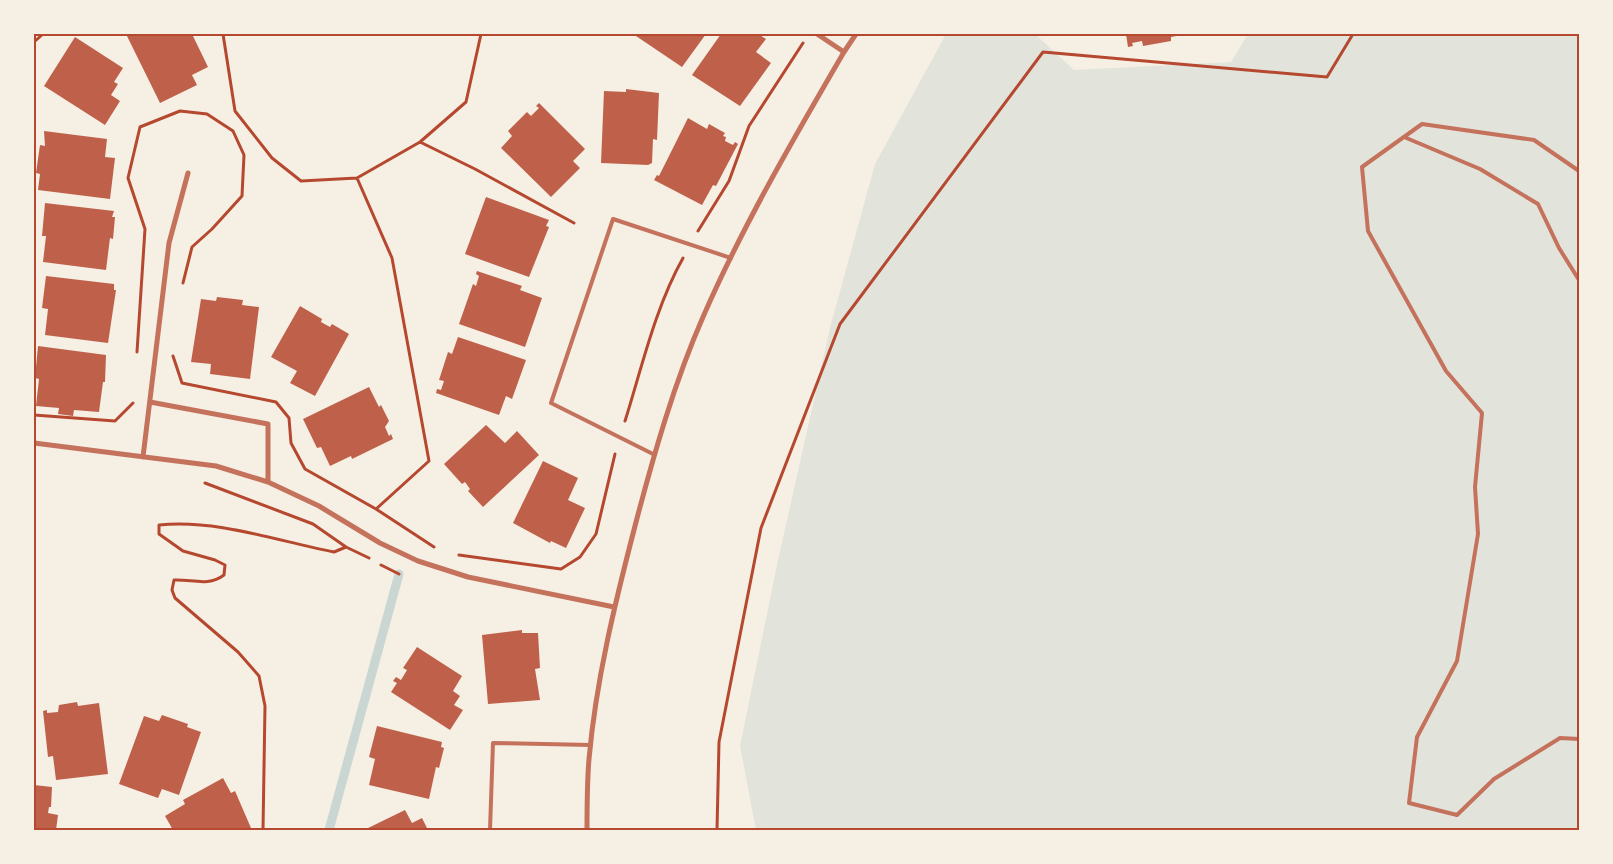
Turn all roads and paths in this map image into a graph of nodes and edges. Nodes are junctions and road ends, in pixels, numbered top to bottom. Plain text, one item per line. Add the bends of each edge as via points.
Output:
1 (43, 34) edge
2 (223, 34) edge
3 (481, 34) edge
4 (817, 34) edge
5 (856, 34) edge
6 (1353, 34) edge
7 (34, 42) edge
8 (803, 42) dead end
9 (844, 52) junction
10 (1404, 137) junction
11 (420, 142) junction
12 (1579, 171) edge
13 (188, 173) dead end
14 (357, 178) junction
15 (574, 223) dead end
16 (690, 244) junction
17 (731, 258) junction
18 (1579, 280) edge
19 (181, 292) dead end
20 (172, 353) dead end
21 (137, 354) dead end
22 (134, 402) dead end
23 (150, 402) junction
24 (34, 415) edge
25 (620, 437) junction
26 (34, 443) edge
27 (653, 454) junction
28 (143, 457) junction
29 (203, 482) dead end
30 (268, 482) junction
31 (376, 509) junction
32 (346, 547) junction
33 (442, 552) dead end
34 (452, 554) dead end
35 (399, 574) dead end
36 (614, 607) junction
37 (1579, 740) edge
38 (591, 745) junction
39 (263, 830) edge
40 (490, 830) edge
41 (587, 830) edge
42 (717, 830) edge

1 - 7 path
2 - 14 path via 235,111 272,158 301,181
3 - 11 path via 466,102
4 - 9 street
5 - 9 street
6 - 42 path via 1327,77 1043,52 840,324 761,528 719,742
8 - 16 path via 749,126 729,181
9 - 17 street via 768,182
10 - 12 lane via 1422,124 1534,140
10 - 18 lane via 1480,169 1538,204
10 - 37 lane via 1362,167 1368,231 1446,371 1482,413 1475,487 1478,534 1457,661 1417,738 1409,803 1457,815 1494,779 1560,738
11 - 14 path
11 - 15 path
13 - 23 street via 169,243
14 - 31 path via 392,258 428,462
16 - 17 lane
16 - 25 path via 675,271 656,323
16 - 25 lane via 613,219 551,403
17 - 27 street via 703,318
19 - 21 path via 192,247 242,196 244,155 233,130 207,114 180,111 140,127 128,178 145,229
20 - 31 path via 182,383 276,402 289,418 290,443 305,469
22 - 24 path via 114,421
23 - 28 street
23 - 30 street via 268,424
25 - 27 lane
25 - 34 path via 596,534 580,557 561,569
26 - 28 street
27 - 36 street
28 - 30 street via 216,466
29 - 32 path via 313,524
30 - 36 street via 319,506 380,543 418,561 468,577
31 - 33 path
32 - 35 path
32 - 39 path via 334,552 246,532 204,526 159,525 159,534 184,551 225,565 224,575 218,580 200,583 174,580 172,590 175,598 238,652 259,676 265,706
36 - 38 street
38 - 40 lane via 493,743
38 - 41 street

